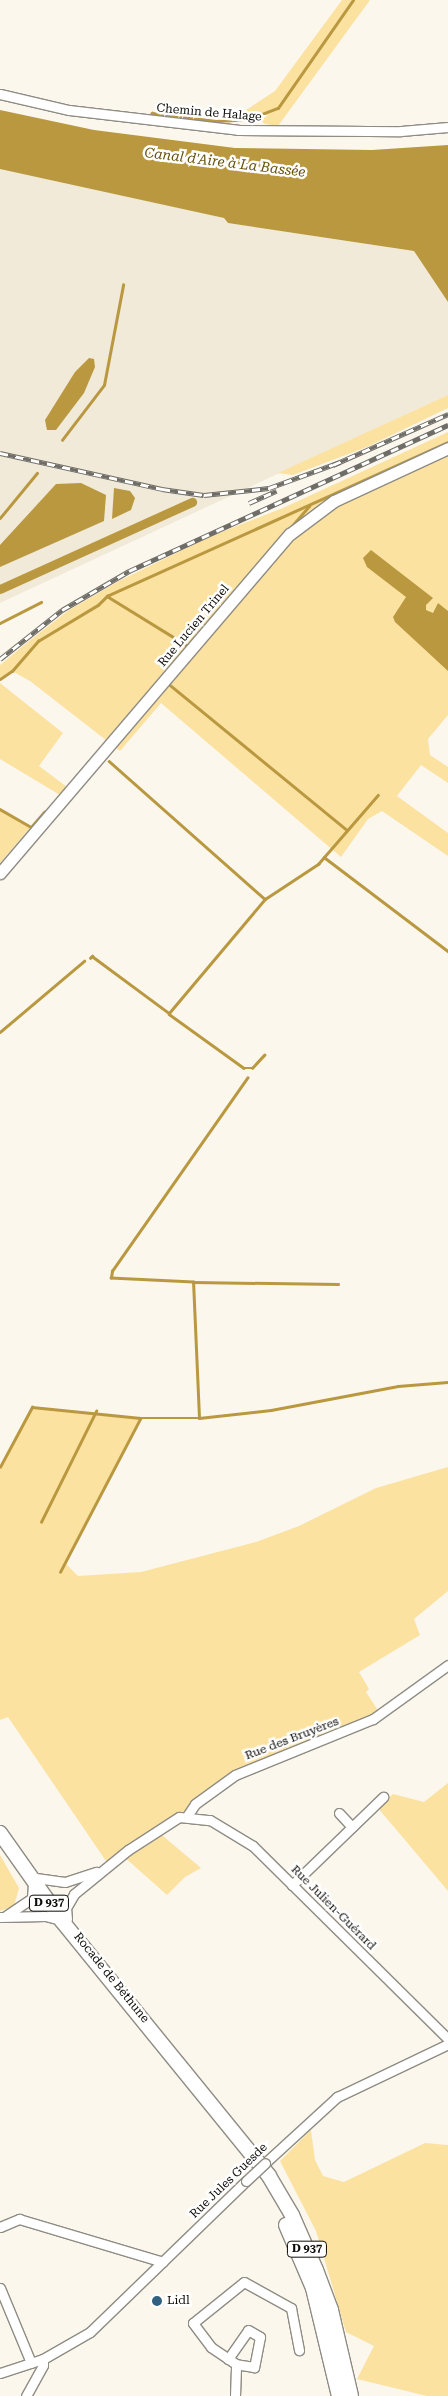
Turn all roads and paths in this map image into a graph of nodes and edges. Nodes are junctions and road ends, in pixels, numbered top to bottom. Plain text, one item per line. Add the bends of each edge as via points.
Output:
1 (0, 94) edge
2 (448, 127) edge
3 (448, 448) edge
4 (0, 873) edge
5 (448, 1666) edge
6 (383, 1797) dead end
7 (339, 1813) dead end
8 (187, 1816) junction
9 (352, 1826) junction
10 (0, 1833) edge
11 (98, 1872) junction
12 (32, 1876) junction
13 (292, 1885) junction
14 (2, 1917) edge
15 (64, 1920) junction
16 (448, 2039) edge
17 (448, 2044) edge
18 (226, 2120) junction
19 (0, 2227) edge
20 (163, 2262) junction
21 (0, 2288) edge
22 (299, 2350) dead end
23 (43, 2359) junction
24 (31, 2363) junction
25 (0, 2373) edge
26 (26, 2396) edge
27 (235, 2396) edge
28 (339, 2396) edge
29 (351, 2396) edge

1 - 2 street, Chemin de Halage via 69,110 238,130 401,131
3 - 4 street, Rue Lucien Trinel via 334,501 290,534
5 - 8 street, Rue des Bruyères via 374,1719 236,1775 195,1804
6 - 9 street
7 - 9 street
8 - 11 street, Rue des Bruyères via 171,1822
8 - 13 street, Rue Julien-Guérard via 210,1820 230,1830 253,1846
9 - 13 street
10 - 12 main road, Rocade de Béthune / D 937
11 - 12 street, Rue des Bruyères via 65,1882
11 - 15 street, Rue des Bruyères via 74,1894
12 - 14 street via 32,1898
12 - 15 main road, Rocade de Béthune / D 937
13 - 16 street, Rue Julien-Guérard
14 - 15 street via 45,1916
15 - 18 main road, Rocade de Béthune / D 937
17 - 20 street, Rue Jules Guesde, bridge via 337,2097
18 - 28 main road, Rocade de Béthune / D 937 via 282,2216 313,2288
18 - 29 main road, Rocade de Béthune / D 937 via 269,2176 292,2215 331,2310
19 - 20 street via 19,2219
20 - 23 street, Rue Jules Guesde via 90,2332
21 - 24 street
22 - 27 street via 291,2308 244,2282 193,2323 211,2347 232,2361
23 - 24 street, Rue Jules Guesde
23 - 26 street via 44,2365
24 - 25 street, Rue Jules Guesde

